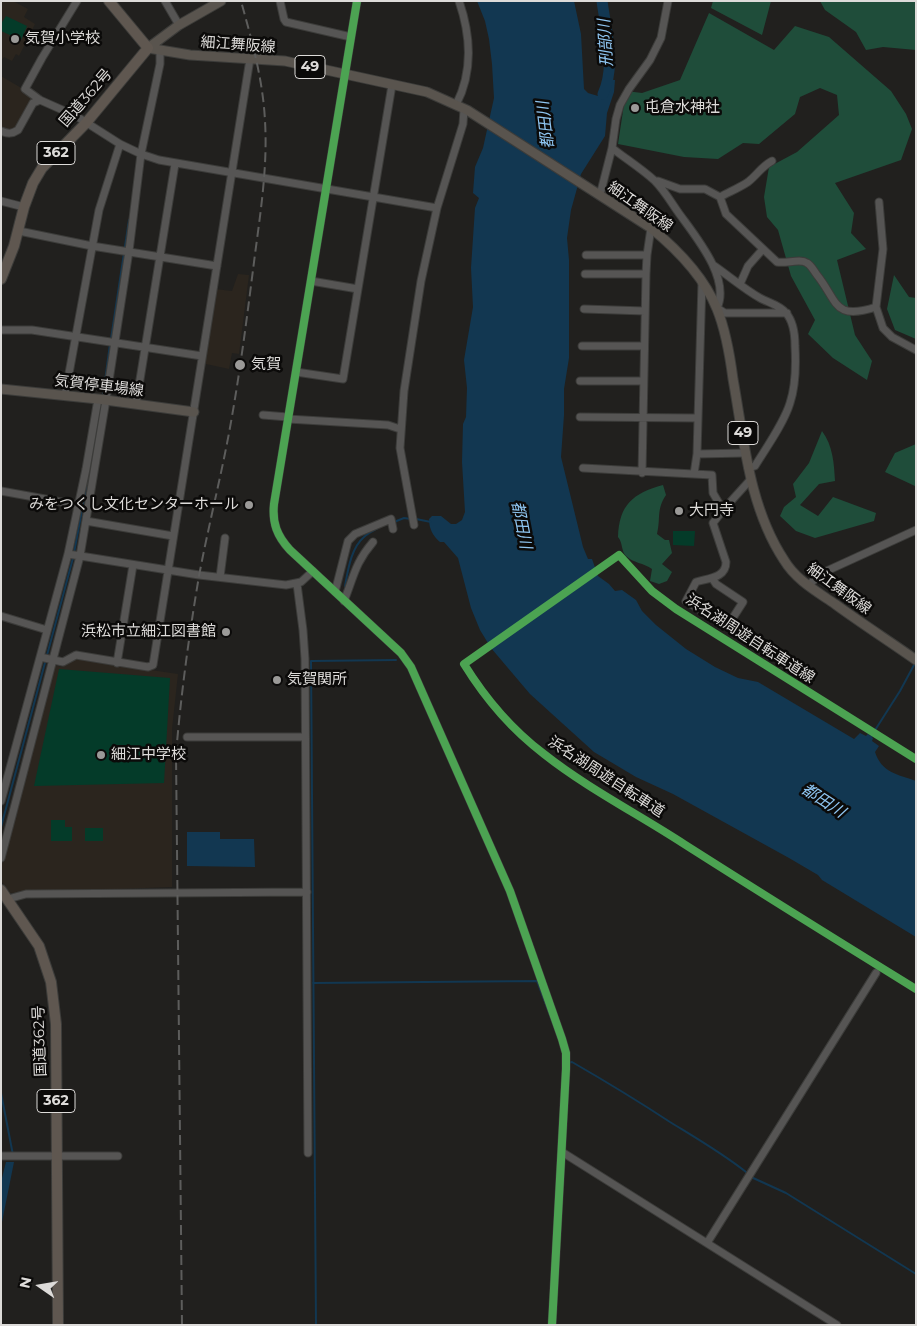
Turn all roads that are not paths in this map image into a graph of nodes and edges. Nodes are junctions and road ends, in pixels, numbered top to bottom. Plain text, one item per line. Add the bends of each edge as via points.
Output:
1 (77, 1) edge
2 (109, 1) edge
3 (165, 1) edge
4 (221, 1) edge
5 (280, 1) edge
6 (357, 1) edge
7 (459, 1) edge
8 (668, 1) edge
9 (179, 25) junction
10 (351, 37) junction
11 (148, 48) junction
12 (160, 51) junction
13 (250, 59) junction
14 (345, 75) junction
15 (392, 85) junction
16 (40, 100) junction
17 (462, 108) junction
18 (86, 123) junction
19 (1, 131) edge
20 (120, 144) junction
21 (612, 148) junction
22 (139, 153) junction
23 (772, 161) dead end
24 (175, 164) junction
25 (232, 172) junction
26 (657, 182) junction
27 (326, 188) junction
28 (597, 193) junction
29 (372, 196) junction
30 (720, 197) junction
31 (1, 201) edge
32 (879, 202) dead end
33 (24, 207) junction
34 (437, 208) junction
35 (651, 228) junction
36 (19, 231) junction
37 (92, 246) junction
38 (763, 249) junction
39 (126, 251) junction
40 (586, 255) dead end
41 (647, 255) junction
42 (160, 256) junction
43 (713, 265) junction
44 (217, 266) junction
45 (3, 268) edge
46 (585, 274) dead end
47 (646, 274) junction
48 (1, 279) edge
49 (311, 281) junction
50 (702, 282) junction
51 (740, 284) junction
52 (358, 289) junction
53 (876, 307) junction
54 (717, 308) junction
55 (584, 309) dead end
56 (646, 310) junction
57 (786, 313) junction
58 (1, 330) edge
59 (76, 336) junction
60 (111, 341) junction
61 (582, 346) dead end
62 (644, 346) junction
63 (145, 347) junction
64 (916, 350) edge
65 (202, 356) junction
66 (296, 372) junction
67 (580, 381) dead end
68 (643, 381) junction
69 (1, 389) edge
70 (65, 395) junction
71 (102, 399) junction
72 (136, 404) junction
73 (194, 412) junction
74 (263, 414) dead end
75 (580, 417) dead end
76 (642, 417) junction
77 (288, 418) junction
78 (697, 418) junction
79 (400, 429) junction
80 (746, 453) junction
81 (697, 454) junction
82 (583, 468) dead end
83 (748, 468) junction
84 (642, 473) junction
85 (694, 474) junction
86 (751, 479) junction
87 (1, 492) edge
88 (78, 505) junction
89 (722, 510) junction
90 (86, 521) junction
91 (414, 525) dead end
92 (393, 529) dead end
93 (916, 530) edge
94 (174, 536) junction
95 (225, 538) dead end
96 (373, 542) dead end
97 (68, 554) junction
98 (80, 556) junction
99 (133, 565) junction
100 (168, 570) junction
101 (313, 572) junction
102 (220, 577) junction
103 (712, 578) junction
104 (297, 584) junction
105 (808, 586) junction
106 (335, 592) junction
107 (344, 600) junction
108 (1, 616) edge
109 (47, 630) junction
110 (40, 657) junction
111 (53, 659) junction
112 (916, 660) edge
113 (117, 662) junction
114 (188, 737) dead end
115 (305, 737) junction
116 (1, 801) edge
117 (1, 858) edge
118 (1, 890) edge
119 (307, 892) junction
120 (8, 899) junction
121 (876, 974) dead end
122 (562, 1152) junction
123 (308, 1153) dead end
124 (2, 1156) edge
125 (57, 1156) junction
126 (118, 1156) dead end
127 (707, 1244) junction
128 (58, 1325) edge
129 (552, 1325) edge
130 (836, 1325) edge

1 - 16 street via 25,89
2 - 11 highway
3 - 9 street
4 - 9 main road
5 - 10 street via 286,22
6 - 10 street
7 - 17 street via 469,47
8 - 21 street via 661,38 620,106
9 - 11 main road
10 - 14 street
11 - 12 main road, 細江舞阪線 / 49
11 - 18 highway, 国道362号 / 362
12 - 13 main road, 細江舞阪線 / 49
12 - 22 street via 160,64
13 - 14 main road, 細江舞阪線 / 49 via 285,61
13 - 25 street
14 - 15 main road, 細江舞阪線 / 49
14 - 27 street
15 - 17 main road, 細江舞阪線 / 49 via 427,92
15 - 29 street
16 - 18 street
16 - 19 street via 33,103 18,130 7,134
17 - 28 main road, 細江舞阪線 / 49
17 - 34 street via 463,124
18 - 20 street
18 - 33 highway, 国道362号 / 362 via 42,168
20 - 22 street
20 - 37 street via 99,210
21 - 26 street
21 - 28 street
22 - 24 street
22 - 39 street
23 - 30 street via 749,181
24 - 25 street
24 - 42 street
25 - 27 street
25 - 44 street
26 - 30 street via 680,189 705,189
26 - 43 street
27 - 29 street
27 - 49 street
28 - 35 main road, 細江舞阪線 / 49
29 - 34 street
29 - 52 street
30 - 38 street via 726,214
31 - 33 street
32 - 53 street via 883,249
33 - 36 highway, 国道362号 / 362
34 - 79 street via 421,281
35 - 41 street
35 - 50 main road, 細江舞阪線 / 49 via 684,258
36 - 37 street
36 - 45 highway, 国道362号 / 362
37 - 39 street
37 - 59 street
38 - 51 street via 748,266
38 - 53 street via 777,262 808,263 836,307 854,311
39 - 42 street
39 - 60 street
40 - 41 street
41 - 47 street
42 - 44 street
42 - 63 street
43 - 51 street
43 - 54 street via 721,299
44 - 65 street
45 - 48 highway, 国道362号 / 362
46 - 47 street
47 - 56 street
49 - 52 street
49 - 66 street
50 - 54 main road, 細江舞阪線 / 49
50 - 78 street
51 - 57 street
52 - 66 street via 343,379
53 - 64 street via 883,328
54 - 57 street via 724,313
54 - 80 main road, 細江舞阪線 / 49 via 723,325
55 - 56 street
56 - 62 street
57 - 83 street via 795,337 790,404 755,466
58 - 59 street
59 - 60 street
59 - 70 street
60 - 63 street
60 - 71 street
61 - 62 street
62 - 68 street
63 - 65 street
63 - 72 street
65 - 73 street
66 - 77 street
67 - 68 street
68 - 76 street
69 - 70 main road, 気賀停車場線
70 - 71 main road, 気賀停車場線
71 - 72 main road, 気賀停車場線
71 - 88 street
71 - 90 street
72 - 73 main road, 気賀停車場線
73 - 94 street
74 - 77 street
75 - 76 street
76 - 78 street
76 - 84 street
77 - 79 street via 388,425
77 - 101 street via 274,504 274,525 286,546
78 - 81 street
79 - 91 street via 401,460
80 - 81 street
80 - 83 main road, 細江舞阪線 / 49
81 - 85 street
82 - 84 street
83 - 86 main road, 細江舞阪線 / 49
84 - 85 street
85 - 89 street via 712,475 713,493
86 - 89 street
86 - 105 main road, 細江舞阪線 / 49 via 760,510 783,560
87 - 88 street
88 - 97 street
89 - 103 street via 713,523 726,568
90 - 94 street
90 - 98 street
92 - 106 street via 391,519 348,540
93 - 105 street via 820,574
94 - 100 street
95 - 102 street
96 - 107 street via 355,567
97 - 98 street
97 - 109 street
98 - 99 street
98 - 111 street
99 - 100 street
99 - 113 street
100 - 102 street
100 - 113 street via 153,665
101 - 104 street
101 - 106 street
102 - 104 street
103 - 103 street via 696,582 686,601 727,627 743,602
104 - 115 street via 304,644
105 - 112 main road, 細江舞阪線 / 49
106 - 107 street
107 - 122 street via 401,653 411,667 510,891 566,1053
108 - 109 street
109 - 110 street
110 - 111 street
110 - 116 street
111 - 113 street via 63,662 76,654
111 - 117 street
114 - 115 street
115 - 119 street
118 - 120 highway, 国道362号 / 362
119 - 120 street via 26,894
119 - 123 street
120 - 125 highway, 国道362号 / 362 via 39,946 51,982 56,1024
121 - 127 street
122 - 127 street
122 - 129 street
124 - 125 street
125 - 126 street
125 - 128 highway, 国道362号 / 362
127 - 130 street

